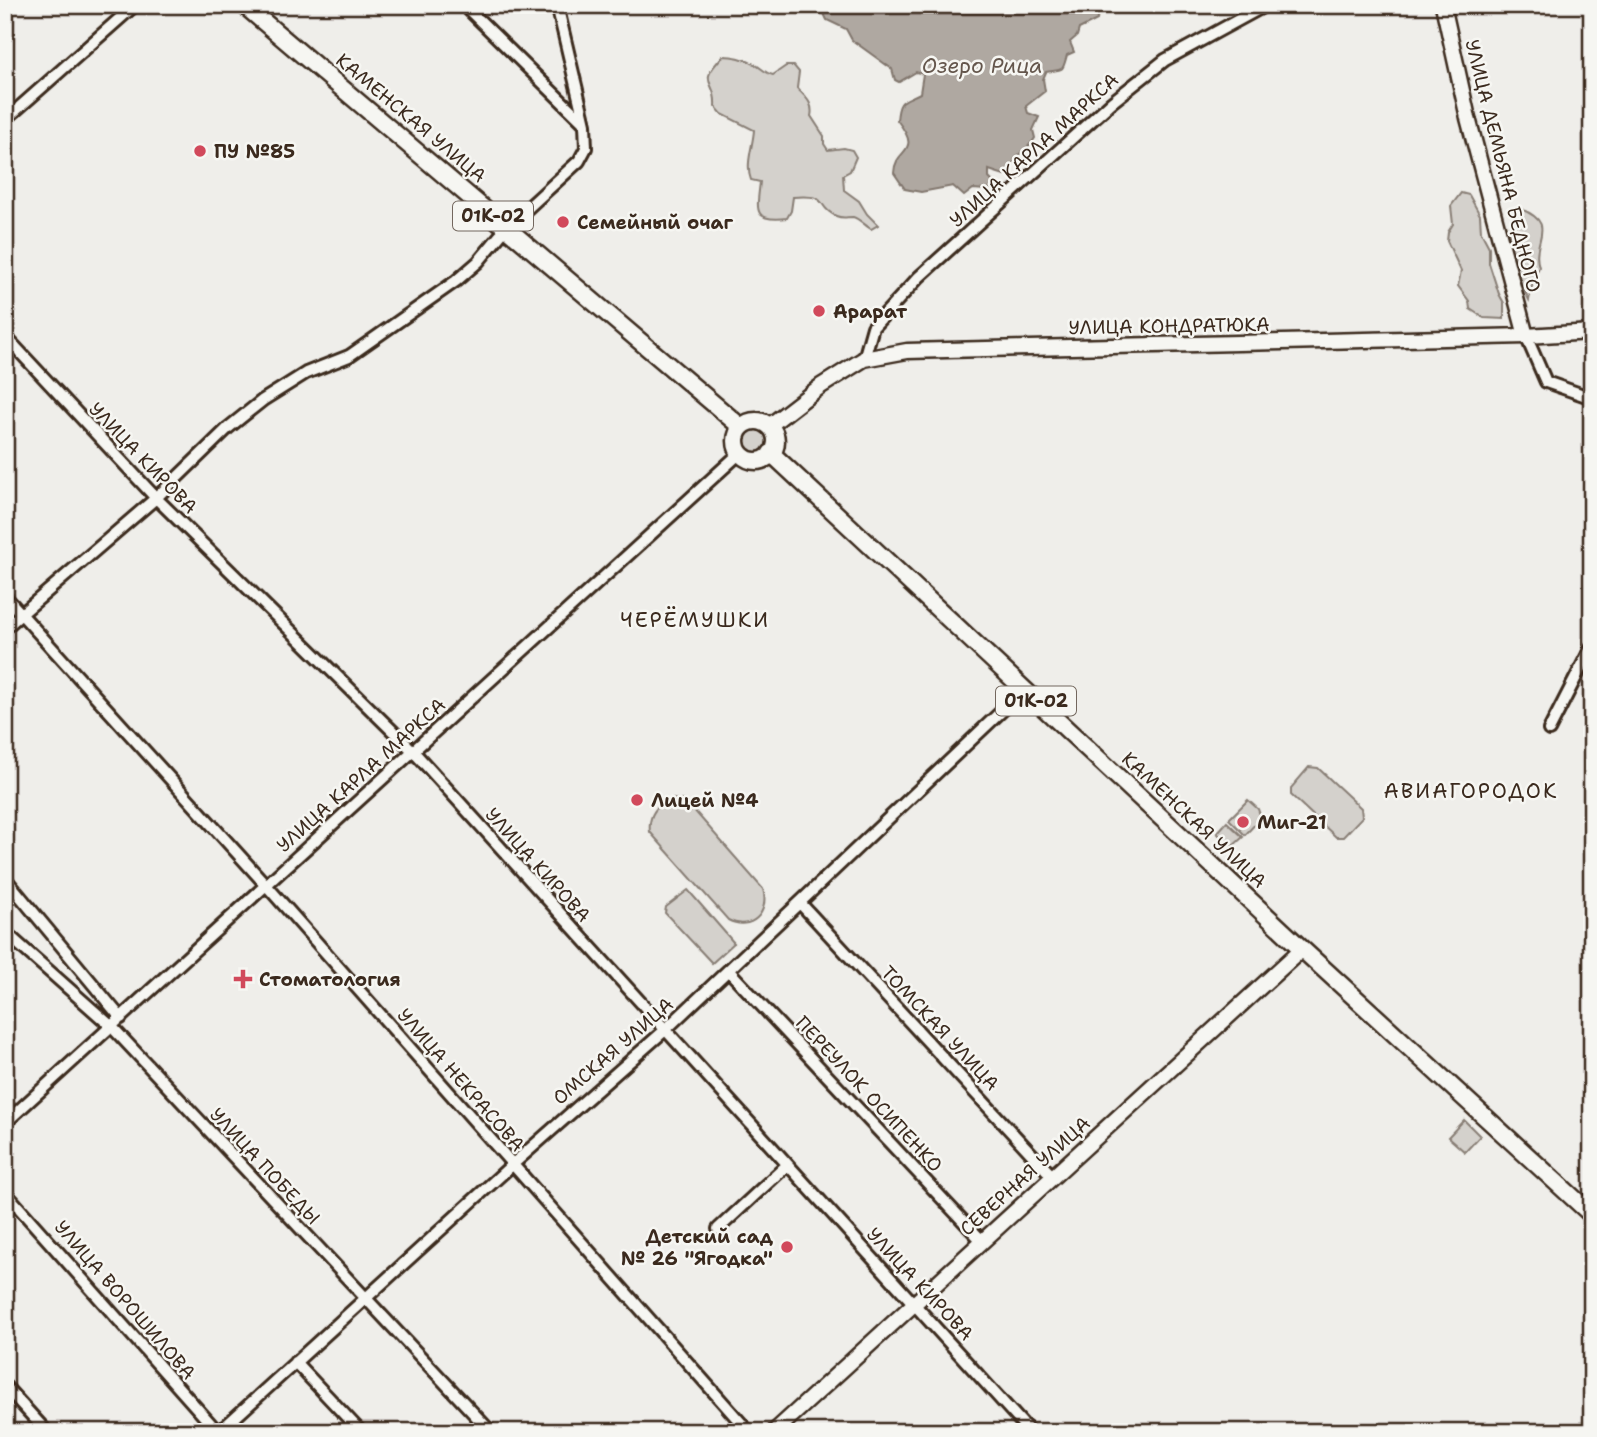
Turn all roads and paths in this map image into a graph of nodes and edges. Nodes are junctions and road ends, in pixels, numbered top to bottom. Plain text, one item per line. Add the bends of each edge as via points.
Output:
1 (135, 5) edge
2 (244, 5) edge
3 (464, 5) edge
4 (557, 5) edge
5 (1266, 5) edge
6 (1443, 5) edge
7 (5, 102) edge
8 (9, 116) edge
9 (584, 124) junction
10 (507, 227) junction
11 (1592, 332) edge
12 (5, 336) edge
13 (1526, 336) junction
14 (864, 359) junction
15 (1592, 398) edge
16 (769, 426) junction
17 (741, 427) junction
18 (740, 453) junction
19 (771, 453) junction
20 (156, 498) junction
21 (5, 596) edge
22 (22, 614) junction
23 (5, 628) edge
24 (1592, 646) edge
25 (1024, 690) junction
26 (1549, 730) dead end
27 (412, 751) junction
28 (5, 878) edge
29 (266, 885) junction
30 (800, 903) junction
31 (5, 932) edge
32 (1302, 949) junction
33 (729, 971) junction
34 (121, 1018) junction
35 (112, 1027) junction
36 (664, 1031) junction
37 (5, 1123) edge
38 (513, 1164) junction
39 (786, 1166) junction
40 (1053, 1177) junction
41 (5, 1192) edge
42 (1592, 1215) edge
43 (718, 1229) dead end
44 (982, 1241) junction
45 (365, 1299) junction
46 (915, 1303) junction
47 (295, 1362) junction
48 (5, 1386) edge
49 (47, 1432) edge
50 (218, 1432) edge
51 (361, 1432) edge
52 (491, 1432) edge
53 (749, 1432) edge
54 (774, 1432) edge
55 (1030, 1432) edge

1 - 8 street
2 - 10 main road, КАМЕНСКАЯ УЛИЦА / 01К-02
3 - 9 street
4 - 9 street
5 - 14 street, УЛИЦА КАРЛА МАРКСА via 1165,60 1112,102 919,277 873,327
6 - 13 street, УЛИЦА ДЕМЬЯНА БЕДНОГО
7 - 8 street
9 - 10 street via 586,148 579,161
10 - 17 main road, КАМЕНСКАЯ УЛИЦА / 01К-02
10 - 20 street via 457,281 349,356 306,373 263,400
11 - 13 street, УЛИЦА КОНДРАТЮКА
12 - 20 street, УЛИЦА КИРОВА
13 - 14 street, УЛИЦА КОНДРАТЮКА via 906,351
13 - 15 street via 1546,383
14 - 16 street, УЛИЦА КОНДРАТЮКА
16 - 17 main road via 758,421
16 - 19 main road via 775,436
17 - 18 main road via 736,443
18 - 19 main road via 755,461
18 - 27 street, УЛИЦА КАРЛА МАРКСА
19 - 25 main road, КАМЕНСКАЯ УЛИЦА / 01К-02
20 - 22 street
20 - 27 street, УЛИЦА КИРОВА
21 - 22 street, УЛИЦА НЕКРАСОВА
22 - 23 street
22 - 29 street, УЛИЦА НЕКРАСОВА
24 - 26 street
25 - 30 street, ОМСКАЯ УЛИЦА
25 - 32 main road, КАМЕНСКАЯ УЛИЦА / 01К-02
27 - 29 street, УЛИЦА КАРЛА МАРКСА
27 - 36 street, УЛИЦА КИРОВА
28 - 34 street
29 - 34 street, УЛИЦА КАРЛА МАРКСА
29 - 38 street, УЛИЦА НЕКРАСОВА
30 - 33 street, ОМСКАЯ УЛИЦА
30 - 40 street, ТОМСКАЯ УЛИЦА
31 - 35 street, УЛИЦА ПОБЕДЫ
32 - 40 street, СЕВЕРНАЯ УЛИЦА
32 - 42 main road, КАМЕНСКАЯ УЛИЦА / 01К-02
33 - 36 street, ОМСКАЯ УЛИЦА
33 - 44 street, ПЕРЕУЛОК ОСИПЕНКО
34 - 35 street, УЛИЦА КАРЛА МАРКСА
35 - 37 street, УЛИЦА КАРЛА МАРКСА
35 - 45 street, УЛИЦА ПОБЕДЫ
36 - 38 street, ОМСКАЯ УЛИЦА
36 - 39 street, УЛИЦА КИРОВА
38 - 45 street, ОМСКАЯ УЛИЦА
38 - 53 street, УЛИЦА НЕКРАСОВА
39 - 43 street
39 - 46 street, УЛИЦА КИРОВА
40 - 44 street, СЕВЕРНАЯ УЛИЦА
41 - 50 street, УЛИЦА ВОРОШИЛОВА
44 - 46 street, СЕВЕРНАЯ УЛИЦА
45 - 47 street, ОМСКАЯ УЛИЦА
45 - 52 street, УЛИЦА ПОБЕДЫ
46 - 54 street, СЕВЕРНАЯ УЛИЦА
46 - 55 street, УЛИЦА КИРОВА
47 - 50 street, ОМСКАЯ УЛИЦА
47 - 51 street
48 - 49 street

